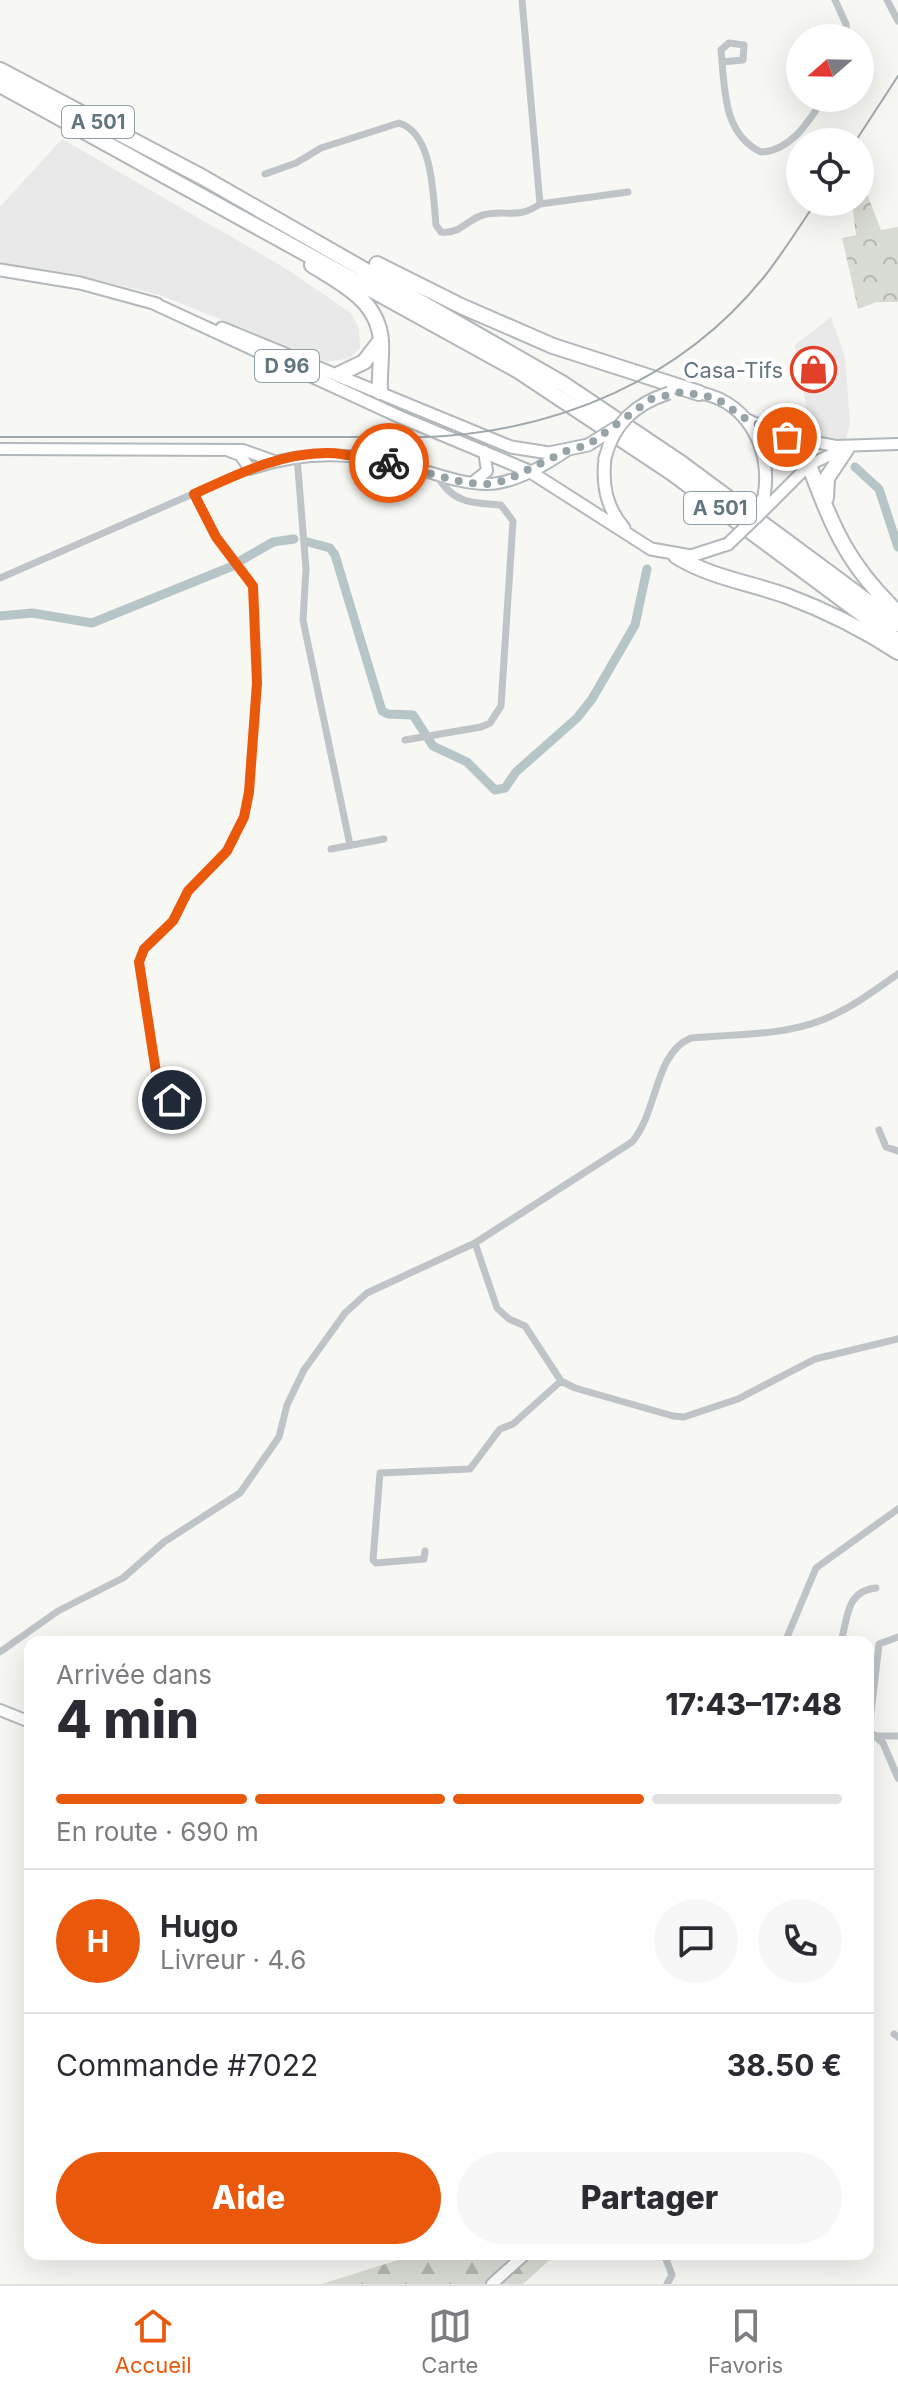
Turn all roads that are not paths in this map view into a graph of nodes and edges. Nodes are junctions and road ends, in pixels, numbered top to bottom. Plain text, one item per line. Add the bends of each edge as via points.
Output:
1 (522, 0) edge
2 (835, 0) edge
3 (887, 0) edge
4 (898, 21) edge
5 (846, 24) edge
6 (722, 62) dead end
7 (0, 70) edge
8 (0, 85) edge
9 (814, 112) edge
10 (147, 165) junction
11 (197, 174) junction
12 (265, 174) dead end
13 (628, 192) dead end
14 (540, 204) junction
15 (0, 270) edge
16 (153, 303) junction
17 (381, 340) junction
18 (339, 374) junction
19 (667, 387) junction
20 (380, 392) junction
21 (699, 393) joint
22 (746, 419) junction
23 (427, 426) junction
24 (617, 427) junction
25 (787, 437) junction
26 (898, 444) edge
27 (477, 448) junction
28 (847, 448) junction
29 (0, 449) edge
30 (229, 451) junction
31 (566, 451) junction
32 (312, 454) junction
33 (297, 456) junction
34 (274, 461) junction
35 (809, 465) junction
36 (250, 469) junction
37 (529, 471) junction
38 (299, 475) junction
39 (437, 475) junction
40 (472, 483) junction
41 (194, 494) junction
42 (768, 499) junction
43 (828, 514) junction
44 (629, 535) junction
45 (676, 556) junction
46 (0, 578) edge
47 (898, 613) edge
48 (898, 624) edge
49 (898, 641) edge
50 (898, 652) edge
51 (405, 740) dead end
52 (384, 839) dead end
53 (350, 845) junction
54 (331, 849) dead end
55 (898, 974) edge
56 (172, 1100) dead end
57 (879, 1130) dead end
58 (898, 1151) edge
59 (475, 1243) junction
60 (898, 1339) edge
61 (561, 1381) junction
62 (898, 1509) edge
63 (425, 1551) dead end
64 (876, 1588) dead end
65 (788, 1636) edge
66 (842, 1636) edge
67 (898, 1637) edge
68 (0, 1652) edge
69 (874, 1694) edge
70 (0, 1710) edge
71 (24, 1720) edge
72 (874, 1734) edge
73 (898, 1736) edge
74 (874, 1737) edge
75 (898, 1778) edge
76 (518, 2260) edge
77 (666, 2260) edge
78 (492, 2284) edge
79 (667, 2284) edge

1 - 14 street
2 - 5 street
3 - 4 street
6 - 9 street via 738,136 761,152 796,136
7 - 11 highway, A 501
8 - 10 highway, A 501
10 - 17 highway via 363,298 377,318
10 - 49 highway, A 501 via 434,322 585,413
11 - 19 highway via 461,306
11 - 48 highway, A 501 via 574,390
12 - 14 street via 321,148 399,123 412,129 424,152 441,232 451,233 483,215 516,216
13 - 14 street
15 - 16 main road, D 96 via 80,283
16 - 18 main road, D 96
16 - 23 main road, D 96
17 - 18 highway via 364,362
17 - 20 highway
18 - 20 main road, D 96
19 - 21 highway
19 - 24 main road, bridge
20 - 23 main road via 392,407
20 - 31 main road, D 96 via 533,452
21 - 22 main road
22 - 25 street
22 - 42 main road via 765,458
23 - 27 main road, D 96
24 - 31 main road, D 96, bridge
24 - 44 main road, bridge via 603,479 607,500
25 - 28 street
25 - 35 street
26 - 28 street
27 - 37 main road, D 96
27 - 40 street via 487,471
28 - 35 street
28 - 43 highway via 827,478
29 - 30 street
30 - 34 street
30 - 36 street via 240,455
31 - 37 street
32 - 33 street
32 - 38 street
32 - 39 street
33 - 34 street
33 - 38 street
34 - 36 street
35 - 42 street
35 - 43 highway
36 - 41 street
37 - 40 street via 489,484
37 - 44 main road, D 96
38 - 53 street via 306,569 303,620
39 - 40 street
39 - 51 street via 459,500 507,509 514,530 501,706 481,727
41 - 46 street
41 - 56 street via 216,537 253,586 257,683 244,817 219,862 188,891 173,921 144,949 139,962 156,1072
42 - 45 main road, bridge via 728,544 705,554
43 - 47 highway via 865,582
44 - 45 main road
45 - 50 highway via 847,620
52 - 53 street
53 - 54 street
55 - 59 street via 820,1021 679,1043 666,1058 655,1099 632,1142
57 - 58 street via 886,1147
59 - 61 street via 497,1308 525,1326
59 - 68 street via 400,1275 345,1313 304,1370 279,1437 240,1493 164,1542 123,1578 58,1611
60 - 61 street via 815,1359 770,1386 684,1417
61 - 63 street via 513,1424 500,1429 470,1469 380,1473 373,1560 416,1563
62 - 65 street via 816,1568
64 - 66 street via 861,1590 851,1599
67 - 69 street via 879,1644
70 - 71 street
72 - 73 street
74 - 75 street via 883,1743
76 - 78 street
77 - 79 street via 672,2275

